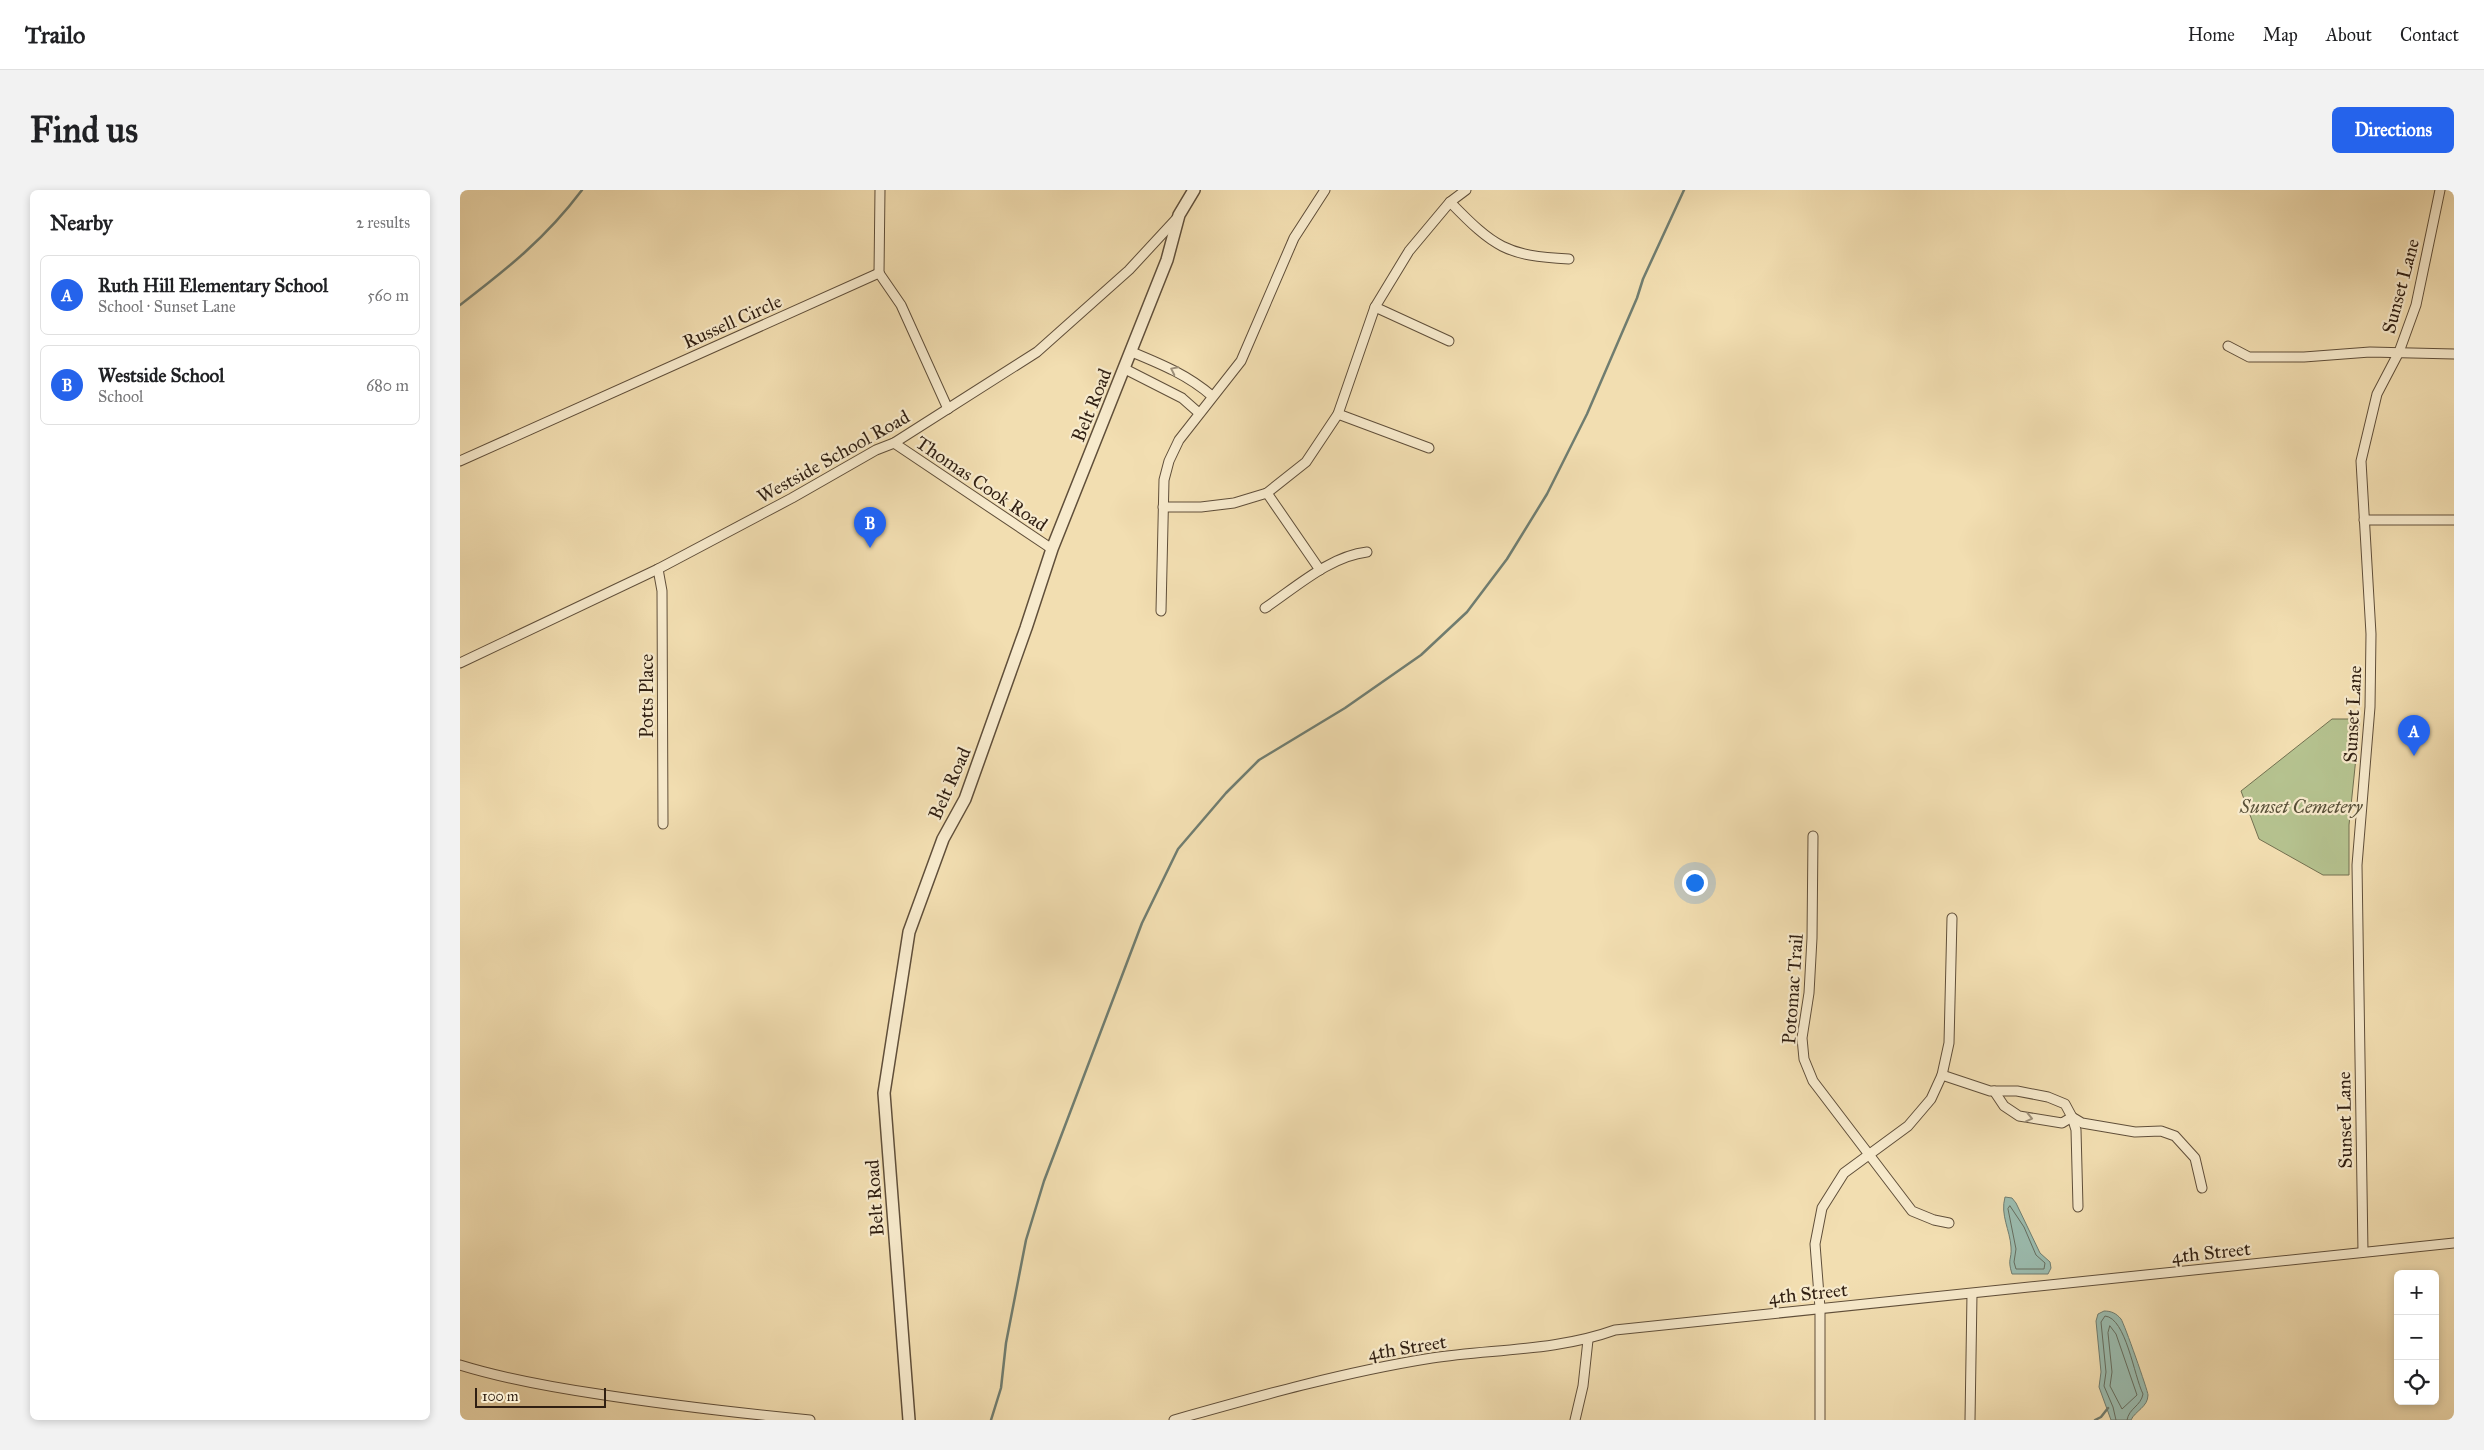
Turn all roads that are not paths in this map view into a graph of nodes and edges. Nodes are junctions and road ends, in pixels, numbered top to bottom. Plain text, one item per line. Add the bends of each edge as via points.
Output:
1 (880, 190) edge
2 (1194, 190) edge
3 (1324, 190) edge
4 (1466, 190) edge
5 (2440, 190) edge
6 (1450, 202) junction
7 (1179, 215) junction
8 (1569, 260) dead end
9 (879, 273) junction
10 (1375, 307) junction
11 (1449, 341) dead end
12 (2228, 346) dead end
13 (1132, 352) junction
14 (2399, 352) junction
15 (2454, 354) edge
16 (1125, 369) junction
17 (1212, 396) junction
18 (948, 409) junction
19 (1199, 413) junction
20 (1338, 414) junction
21 (894, 443) junction
22 (1429, 448) dead end
23 (460, 462) edge
24 (1267, 493) junction
25 (1163, 507) junction
26 (2364, 520) junction
27 (2454, 520) edge
28 (1052, 549) junction
29 (1367, 552) dead end
30 (658, 569) junction
31 (1320, 570) junction
32 (1265, 608) dead end
33 (1161, 611) dead end
34 (460, 663) edge
35 (663, 824) dead end
36 (1813, 836) dead end
37 (1952, 918) dead end
38 (1942, 1075) junction
39 (1994, 1091) junction
40 (2072, 1117) junction
41 (1869, 1153) junction
42 (2202, 1188) dead end
43 (2078, 1207) dead end
44 (1949, 1223) dead end
45 (2454, 1243) edge
46 (2363, 1252) junction
47 (1972, 1294) junction
48 (1820, 1308) junction
49 (1588, 1340) junction
50 (460, 1365) edge
51 (810, 1420) edge
52 (909, 1420) edge
53 (1174, 1420) edge
54 (1575, 1420) edge
55 (1820, 1420) edge
56 (1970, 1420) edge

1 - 9 street
2 - 7 street, Belt Road
3 - 17 street via 1294,238 1241,361
4 - 6 street
5 - 14 street, Sunset Lane via 2416,304
6 - 8 street via 1476,229 1504,249 1532,258
6 - 10 street via 1409,251
7 - 13 street, Belt Road via 1167,260
7 - 18 street, Westside School Road via 1129,270 1037,352
9 - 18 street via 901,304
9 - 23 street, Russell Circle
10 - 11 street
10 - 20 street
12 - 14 street via 2249,357
13 - 16 street, Belt Road
17 -> 13 street via 1181,373
14 - 15 street
14 - 26 street, Sunset Lane via 2377,394 2365,438 2361,461
16 - 19 street via 1182,398
16 - 28 street, Belt Road
17 - 19 street
18 - 21 street, Westside School Road
19 - 25 street via 1179,440 1169,461 1164,480
20 - 22 street
20 - 24 street via 1306,462
21 - 28 street, Thomas Cook Road
21 - 30 street, Westside School Road
24 - 25 street via 1234,504
24 - 31 street
25 - 33 street
26 - 27 street
26 - 46 street, Sunset Lane via 2371,634 2370,707 2357,865
28 - 52 street, Belt Road via 965,799 943,839 909,932 890,1045 884,1093
29 - 31 street via 1353,554
30 - 34 street, Westside School Road
30 - 35 street, Potts Place via 662,591
31 - 32 street
36 - 41 street, Potomac Trail via 1812,938 1802,1038 1804,1059 1813,1082
37 - 38 street via 1949,1043
38 - 39 street
38 - 41 street via 1931,1099 1908,1126
39 - 40 street via 2017,1091 2048,1097 2065,1104
39 -> 40 street via 2004,1106 2019,1116 2062,1123
40 - 42 street via 2082,1123 2135,1132 2161,1131 2175,1136 2195,1158
40 - 43 street via 2076,1130
41 - 44 street, Potomac Trail via 1912,1211
41 - 48 street via 1844,1173 1822,1208 1814,1244
45 - 46 street, 4th Street
46 - 47 street, 4th Street
47 - 48 street, 4th Street
47 - 56 street
48 - 49 street, 4th Street via 1615,1330
48 - 55 street
49 - 53 street, 4th Street via 1434,1358 1334,1376
49 - 54 street
50 - 51 street via 529,1383 614,1397

